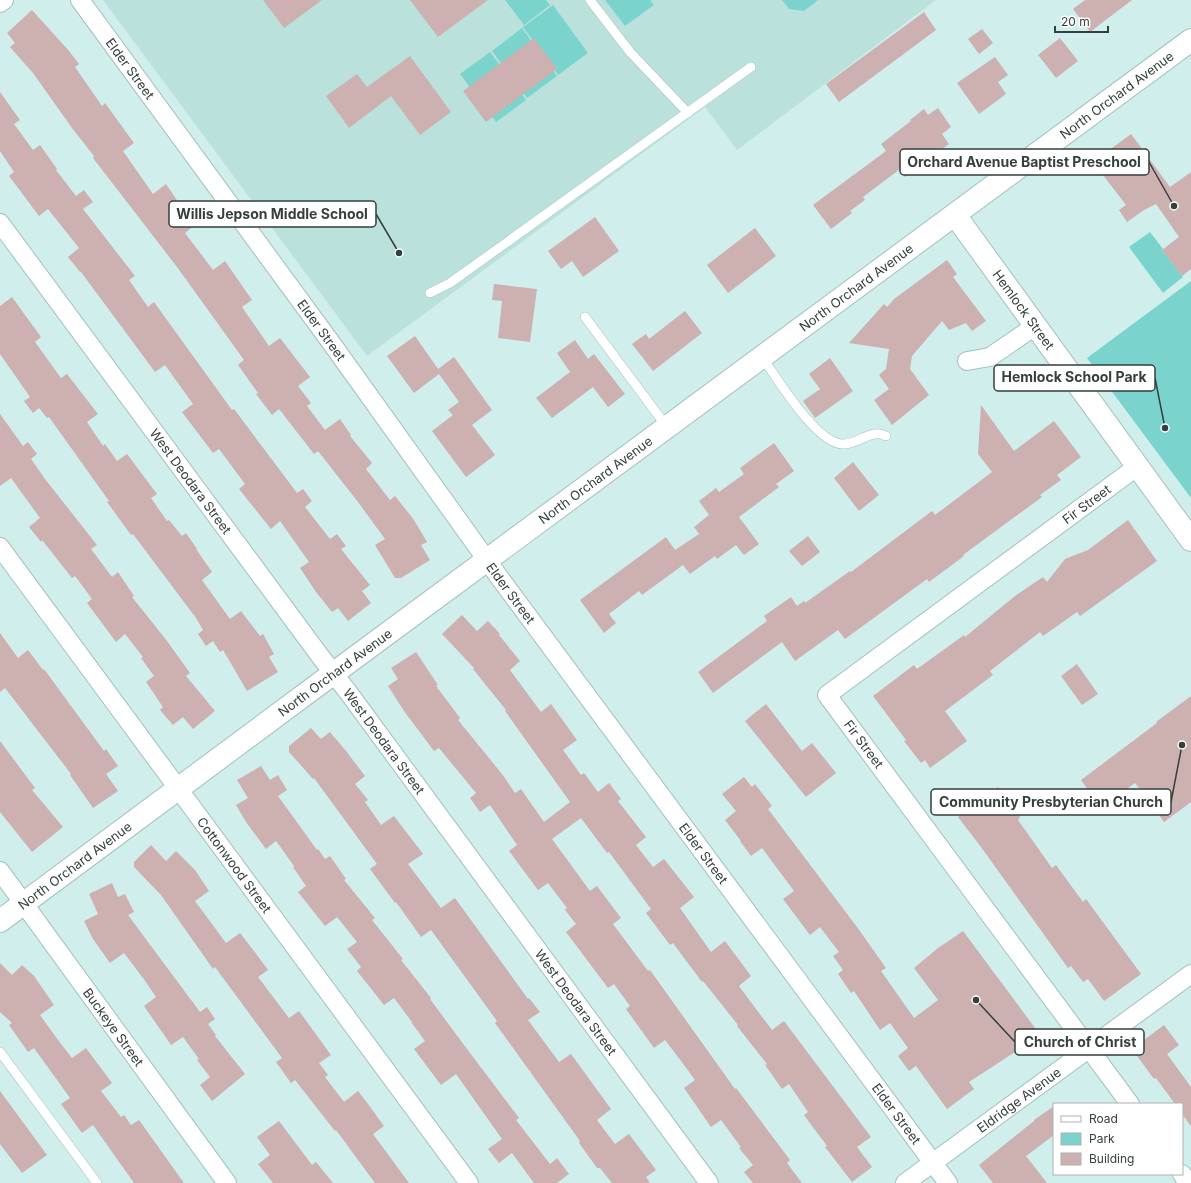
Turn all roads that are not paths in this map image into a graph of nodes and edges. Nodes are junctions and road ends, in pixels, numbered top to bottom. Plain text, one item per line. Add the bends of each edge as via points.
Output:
1 (4, 0) edge
2 (80, 0) edge
3 (590, 0) edge
4 (0, 3) edge
5 (1191, 40) edge
6 (751, 67) dead end
7 (688, 113) junction
8 (955, 215) junction
9 (0, 223) edge
10 (430, 293) dead end
11 (586, 317) dead end
12 (1035, 326) junction
13 (762, 357) junction
14 (967, 361) dead end
15 (667, 427) junction
16 (886, 436) dead end
17 (1138, 466) junction
18 (1191, 540) edge
19 (0, 547) edge
20 (486, 560) junction
21 (333, 673) junction
22 (178, 788) junction
23 (0, 871) edge
24 (23, 902) junction
25 (0, 921) edge
26 (1191, 974) edge
27 (1089, 1048) junction
28 (0, 1052) edge
29 (1129, 1103) edge
30 (933, 1163) junction
31 (97, 1183) edge
32 (227, 1183) edge
33 (469, 1183) edge
34 (709, 1183) edge
35 (905, 1183) edge
36 (948, 1183) edge

1 - 4 street
2 - 20 street, Elder Street
3 - 7 lane via 630,52
5 - 8 street, North Orchard Avenue
6 - 7 lane
7 - 10 lane via 450,283
8 - 12 street, Hemlock Street
8 - 13 street, North Orchard Avenue
9 - 21 street, West Deodara Street
11 - 15 lane
12 - 14 street via 990,357
12 - 17 street, Hemlock Street
13 - 15 street, North Orchard Avenue
13 - 16 lane via 802,413 824,436 841,444 851,444 873,433
15 - 20 street, North Orchard Avenue
17 - 18 street, Hemlock Street
17 - 27 street, Fir Street via 827,695
19 - 22 street, Cottonwood Street
20 - 21 street, North Orchard Avenue
20 - 30 street, Elder Street
21 - 22 street, North Orchard Avenue
21 - 34 street, West Deodara Street
22 - 24 street, North Orchard Avenue
22 - 33 street, Cottonwood Street
23 - 24 street, Buckeye Street
24 - 25 street, North Orchard Avenue
24 - 32 street, Buckeye Street
26 - 27 street, Eldridge Avenue
27 - 29 street, Fir Street
27 - 30 street, Eldridge Avenue
28 - 31 lane
30 - 35 street, Eldridge Avenue
30 - 36 street, Elder Street

